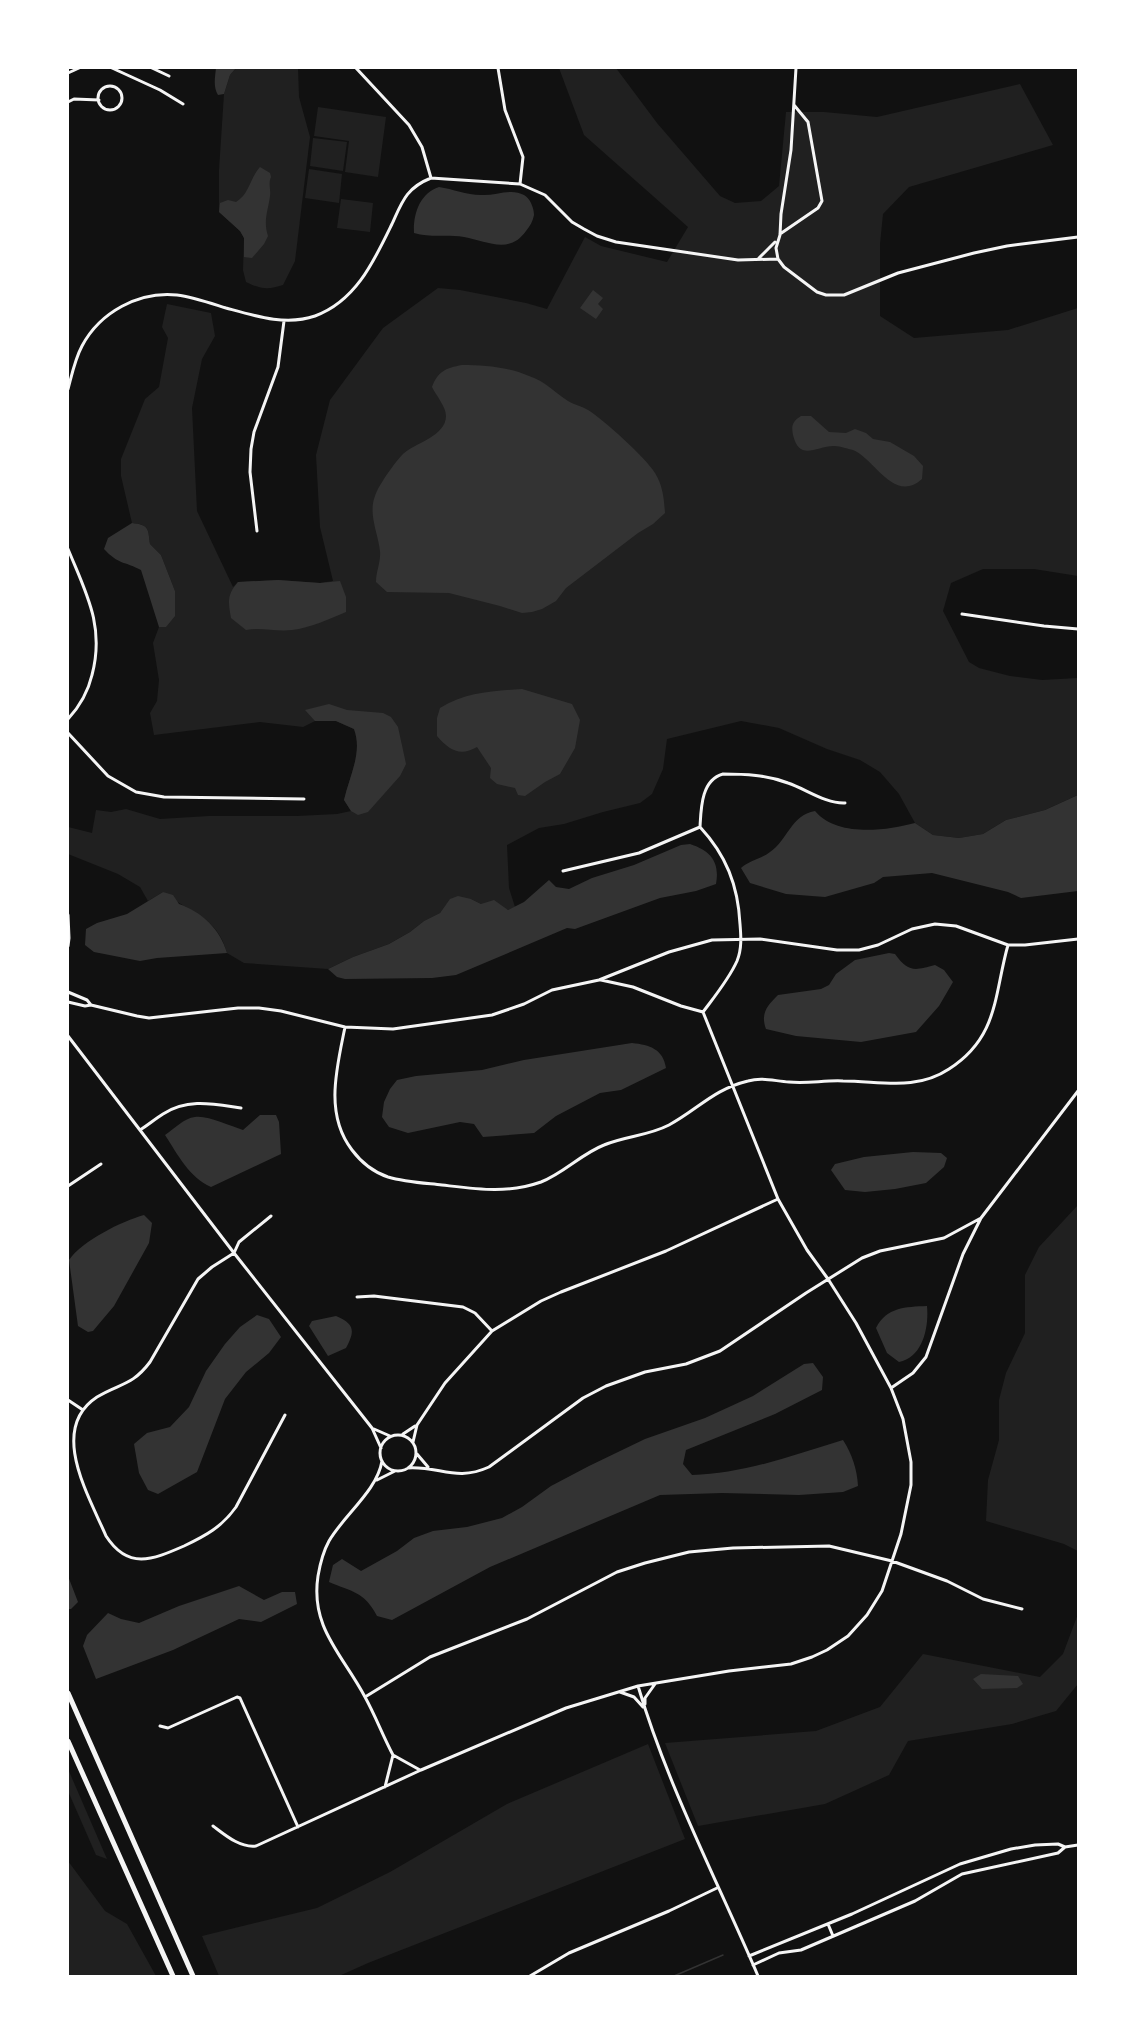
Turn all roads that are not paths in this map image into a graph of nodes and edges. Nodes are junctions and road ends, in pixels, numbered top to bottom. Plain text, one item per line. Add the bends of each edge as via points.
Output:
1 (79, 68) edge
2 (112, 68) edge
3 (152, 68) edge
4 (356, 68) edge
5 (498, 68) edge
6 (797, 68) edge
7 (68, 73) edge
8 (169, 76) dead end
9 (99, 100) junction
10 (68, 102) edge
11 (183, 104) dead end
12 (794, 105) junction
13 (431, 178) junction
14 (520, 184) junction
15 (780, 235) junction
16 (1078, 237) edge
17 (777, 240) junction
18 (778, 259) junction
19 (758, 260) junction
20 (284, 321) junction
21 (68, 389) edge
22 (257, 531) dead end
23 (68, 549) edge
24 (962, 614) dead end
25 (1078, 629) edge
26 (68, 719) edge
27 (68, 733) edge
28 (304, 800) dead end
29 (845, 803) dead end
30 (700, 827) junction
31 (563, 871) dead end
32 (68, 915) edge
33 (741, 938) junction
34 (1078, 939) edge
35 (1008, 945) junction
36 (68, 946) edge
37 (599, 980) junction
38 (68, 992) edge
39 (68, 1002) edge
40 (91, 1005) junction
41 (703, 1012) junction
42 (345, 1027) junction
43 (68, 1036) edge
44 (732, 1086) junction
45 (1078, 1091) edge
46 (241, 1108) dead end
47 (140, 1130) junction
48 (101, 1164) dead end
49 (68, 1186) edge
50 (778, 1198) junction
51 (272, 1216) dead end
52 (981, 1218) junction
53 (234, 1253) junction
54 (828, 1279) junction
55 (357, 1297) dead end
56 (492, 1331) junction
57 (891, 1388) junction
58 (68, 1400) edge
59 (83, 1410) junction
60 (285, 1415) dead end
61 (417, 1425) junction
62 (372, 1428) junction
63 (401, 1435) junction
64 (391, 1436) junction
65 (413, 1442) junction
66 (381, 1448) junction
67 (417, 1454) junction
68 (382, 1461) junction
69 (408, 1468) junction
70 (429, 1469) junction
71 (395, 1471) junction
72 (376, 1480) junction
73 (892, 1561) junction
74 (1022, 1609) dead end
75 (655, 1683) junction
76 (638, 1686) junction
77 (618, 1692) junction
78 (68, 1693) edge
79 (365, 1697) junction
80 (644, 1709) junction
81 (160, 1726) dead end
82 (68, 1740) edge
83 (393, 1755) junction
84 (421, 1770) junction
85 (385, 1787) junction
86 (213, 1826) dead end
87 (298, 1827) junction
88 (1078, 1845) edge
89 (1065, 1847) junction
90 (717, 1888) junction
91 (828, 1924) junction
92 (833, 1936) junction
93 (749, 1956) junction
94 (753, 1965) junction
95 (173, 1977) edge
96 (193, 1977) edge
97 (530, 1977) edge
98 (758, 1977) edge

1 - 7 street
2 - 11 street
3 - 8 street
4 - 13 street via 413,131
5 - 14 street via 505,110 523,157
6 - 12 street
9 - 9 street via 104,108 113,110 122,95 117,88 108,86 100,91
9 - 10 street
12 - 15 street
12 - 15 street via 808,122 822,201
13 - 14 street
13 - 20 street via 418,183 405,196 366,275 347,296 317,315
14 - 19 street via 544,195 572,222 597,236 616,242
15 - 17 street
16 - 18 street via 974,253 898,273 835,296 804,284
17 - 18 street
17 - 19 street
18 - 19 street
20 - 21 street via 178,296 143,298 116,310 91,331 77,357
20 - 22 street via 278,367 251,449
23 - 26 street via 95,618 97,647 87,690
24 - 25 street
27 - 28 street via 108,776 152,796
29 - 30 street via 762,776 723,774 708,785
30 - 31 street via 639,853
30 - 33 street via 717,847 733,878
32 - 36 street
33 - 35 street via 859,950 935,924 956,926
33 - 37 street via 687,946
33 - 41 street via 734,966
34 - 35 street
35 - 44 street via 996,1005 986,1027 970,1052 935,1077 902,1084 844,1080 791,1083 764,1079
37 - 41 street via 633,987
37 - 42 street via 563,987 507,1011 470,1019 393,1029
38 - 40 street
39 - 40 street
40 - 42 street via 149,1017 259,1008
41 - 44 street
42 - 44 street via 334,1089 341,1132 356,1155 373,1170 400,1180 483,1190 525,1187 551,1177 605,1144 668,1125 709,1096
43 - 47 street
44 - 50 street
45 - 52 street
46 - 47 street via 187,1104 169,1110
47 - 53 street
48 - 49 street
50 - 54 street
50 - 56 street via 666,1251 550,1296
51 - 53 street via 239,1242
52 - 54 street via 944,1238 862,1258
52 - 57 street via 963,1254 926,1357 913,1373
53 - 59 street via 194,1285 142,1373
53 - 62 street
54 - 57 street
54 - 70 street via 720,1351 686,1364 627,1378 583,1398 489,1467 461,1475
55 - 56 street via 463,1307 475,1313
56 - 61 street via 445,1383
57 - 73 street via 908,1439 911,1485 902,1534
58 - 59 street
59 - 60 street via 75,1428 73,1447 88,1494 113,1547 142,1560 203,1537 226,1521
61 - 63 street
61 - 65 street
62 - 64 street
62 - 66 street
63 - 64 street
63 - 65 street
64 - 66 street
65 - 67 street
66 - 68 street
67 - 69 street
67 - 70 street
68 - 71 street
68 - 72 street
69 - 70 street
69 - 71 street
71 - 72 street
72 - 79 street via 329,1541 317,1583 324,1630
73 - 74 street via 983,1599
73 - 75 street via 882,1591 867,1615 848,1636 827,1650 791,1664
73 - 79 street via 829,1546 804,1545 710,1550 668,1557 617,1572 527,1620 447,1650
75 - 76 street
75 - 80 street via 645,1698
76 - 77 street
76 - 80 street
77 - 80 street via 634,1697
77 - 84 street via 533,1721
78 - 96 main road
79 - 83 street
80 - 90 street
81 - 87 street via 168,1728 240,1698
82 - 95 main road
83 - 84 street
83 - 85 street
84 - 85 street
85 - 87 street
86 - 87 street via 249,1847
88 - 89 street
89 - 91 street via 1035,1845 960,1864
89 - 92 street via 1058,1853 962,1874 915,1901
90 - 93 street
90 - 97 street via 569,1953
91 - 92 street
91 - 93 street
92 - 94 street
93 - 94 street
94 - 98 street

